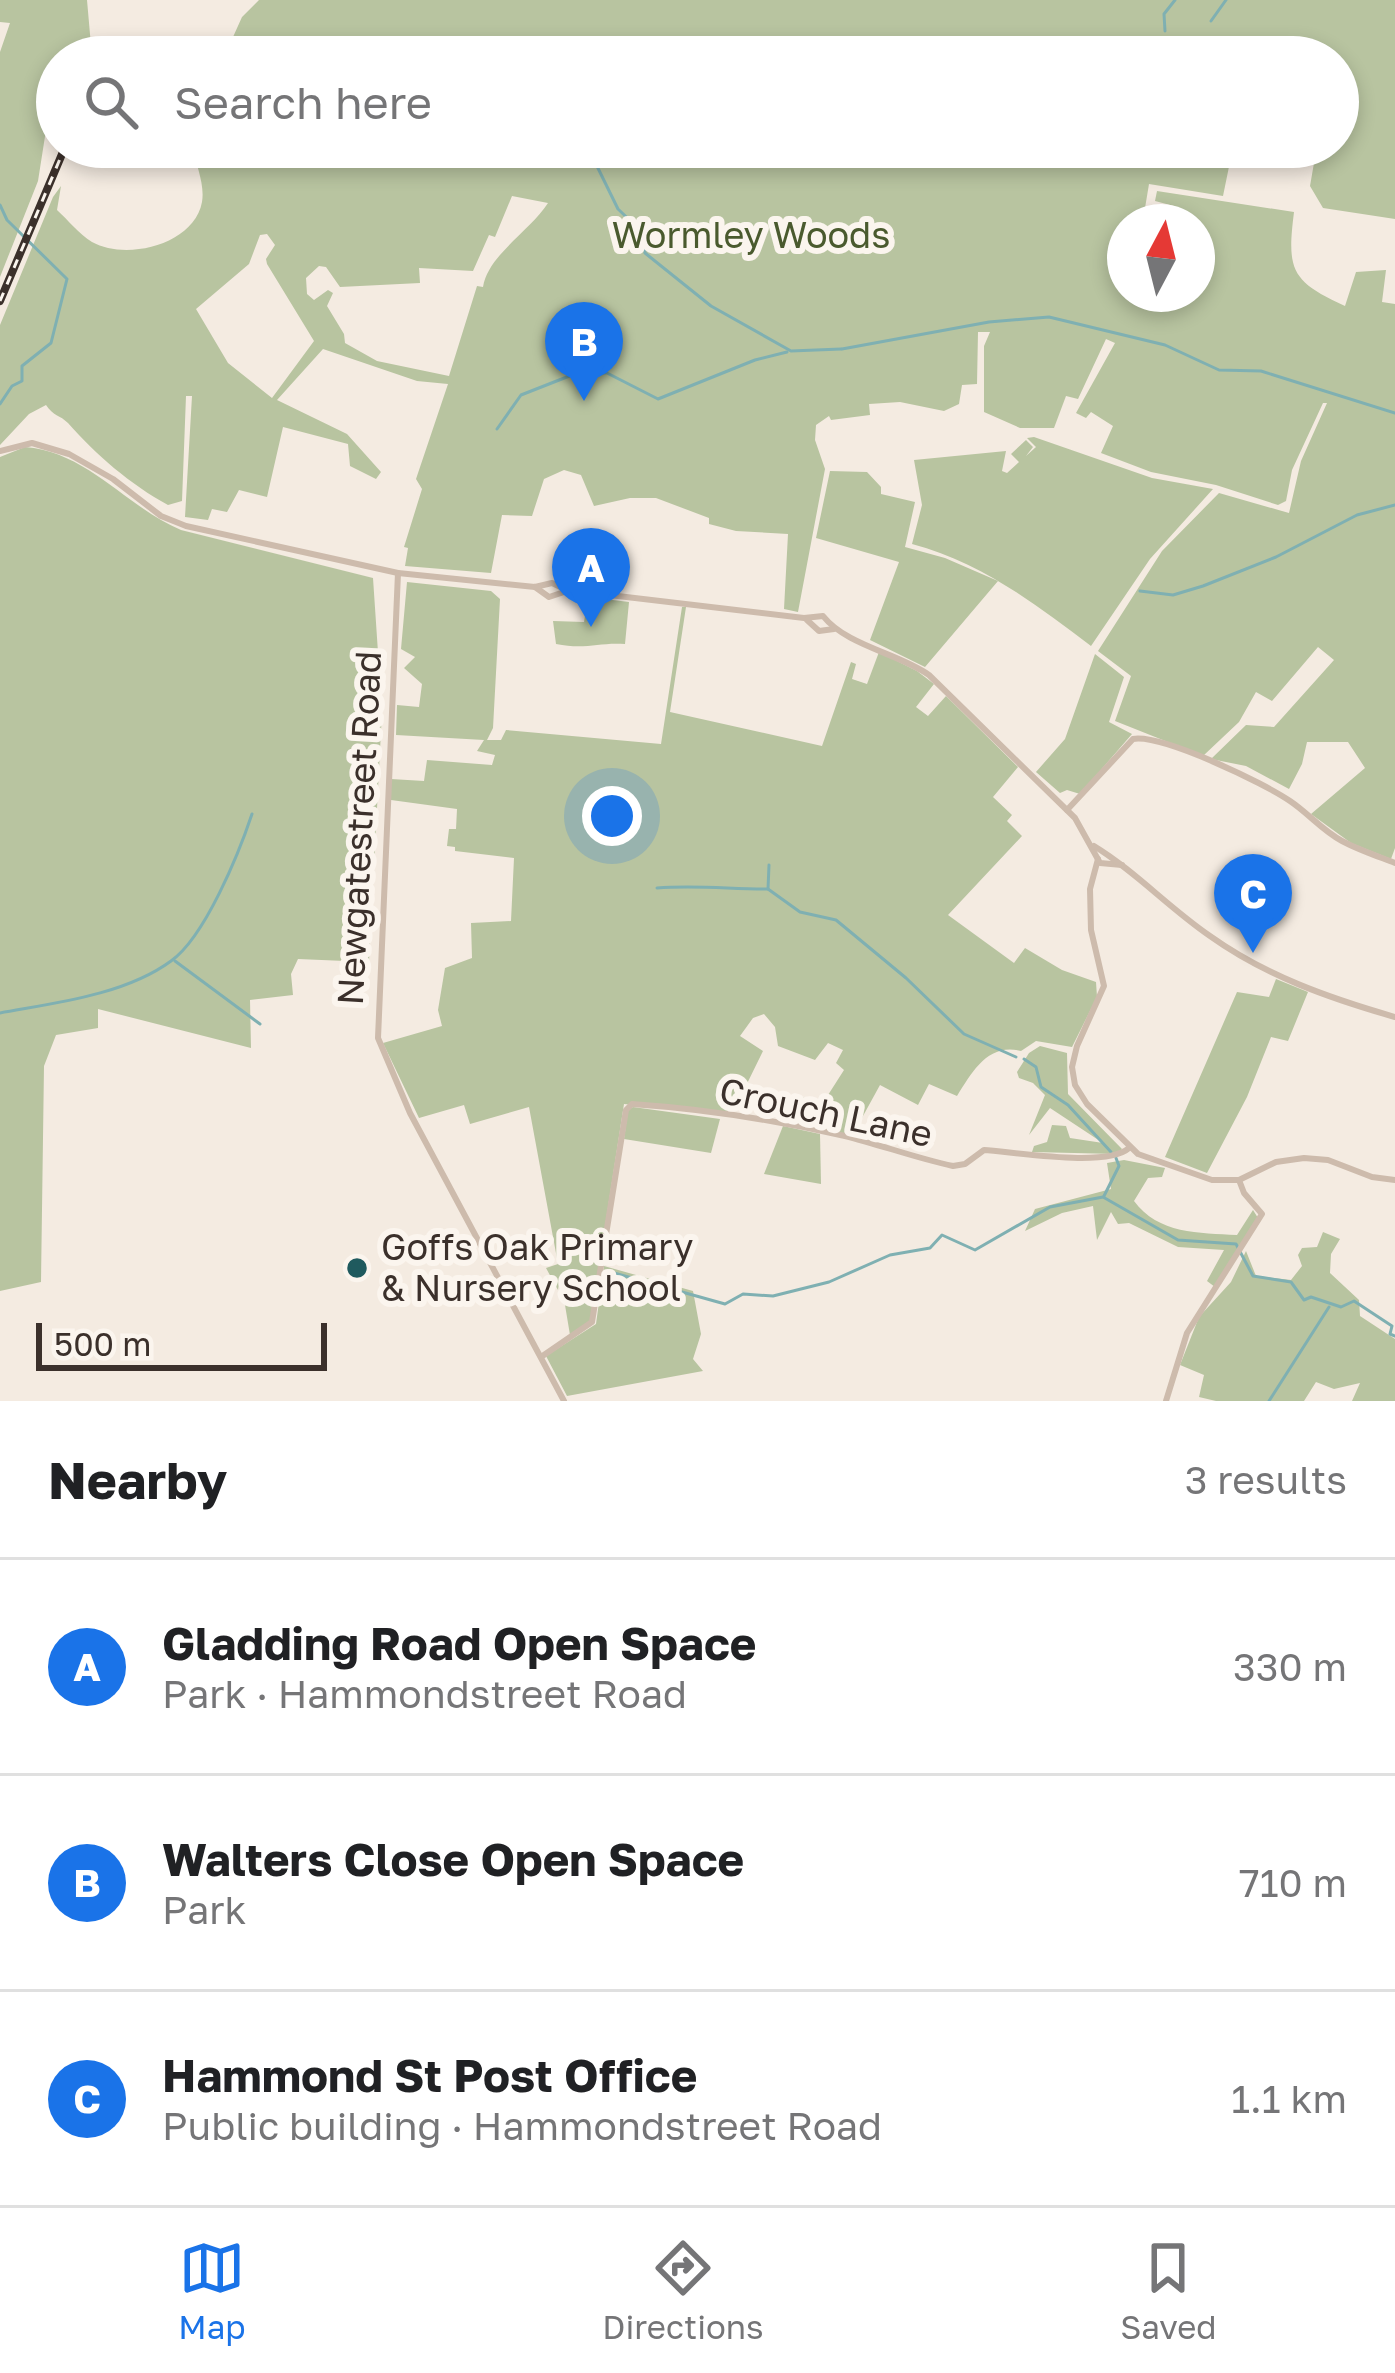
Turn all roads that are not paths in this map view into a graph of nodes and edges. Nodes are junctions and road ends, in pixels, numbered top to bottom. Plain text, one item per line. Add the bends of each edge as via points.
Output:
1 (0, 452) edge
2 (398, 573) junction
3 (810, 619) junction
4 (829, 627) junction
5 (1067, 810) junction
6 (1103, 858) junction
7 (1395, 863) edge
8 (1395, 1017) edge
9 (1129, 1148) junction
10 (1239, 1180) junction
11 (1395, 1180) edge
12 (541, 1357) junction
13 (564, 1401) edge
14 (1166, 1401) edge

1 - 2 street via 26,443 53,448 174,522
2 - 3 street via 545,589 552,583
2 - 12 street, Newgatestreet Road via 378,1038
3 - 4 street via 823,616
3 - 4 street via 816,630
4 - 5 street via 929,675
5 - 6 street
5 - 7 street via 1136,738 1264,786 1337,838
6 - 8 street via 1264,971
6 - 9 street via 1090,890 1104,986 1072,1072 1082,1098
9 - 10 street, Crouch Lane via 1212,1180
9 - 12 street, Crouch Lane via 1076,1157 982,1150 953,1166 746,1115 632,1105 592,1322
10 - 11 street via 1304,1158
10 - 14 street via 1262,1211 1181,1344
12 - 13 street, Newgatestreet Road

